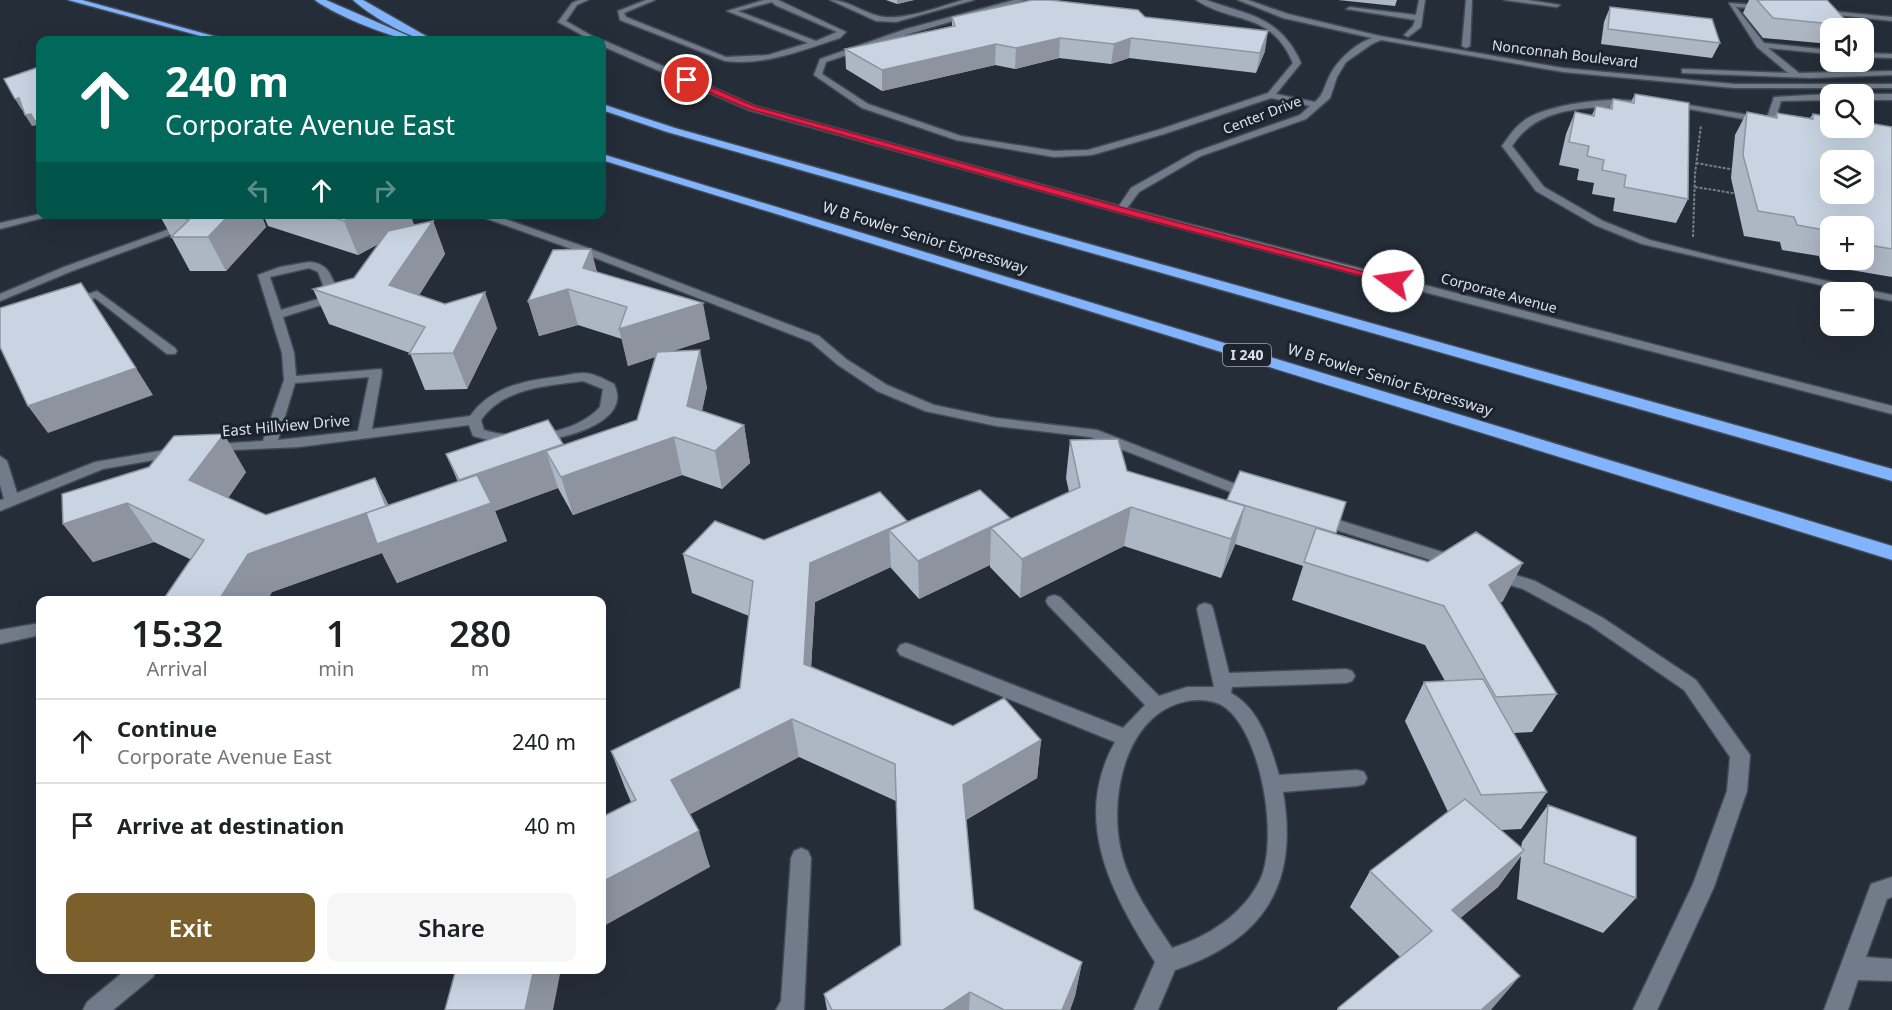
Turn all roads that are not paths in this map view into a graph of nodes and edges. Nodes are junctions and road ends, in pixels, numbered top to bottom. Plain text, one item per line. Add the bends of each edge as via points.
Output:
1 (72, 0) edge
2 (319, 0) edge
3 (357, 0) edge
4 (585, 0) edge
5 (652, 0) edge
6 (773, 0) edge
7 (833, 0) edge
8 (971, 0) edge
9 (1024, 0) edge
10 (1198, 0) edge
11 (1241, 0) edge
12 (1422, 0) edge
13 (1469, 0) edge
14 (1507, 0) edge
15 (1035, 2) edge
16 (132, 4) dead end
17 (1557, 5) dead end
18 (1777, 8) edge
19 (1350, 9) dead end
20 (1310, 12) dead end
21 (1812, 12) edge
22 (1419, 18) junction
23 (1892, 19) edge
24 (195, 31) junction
25 (1404, 34) junction
26 (211, 36) edge
27 (402, 36) edge
28 (420, 36) edge
29 (588, 36) edge
30 (1380, 38) junction
31 (1274, 41) dead end
32 (815, 43) junction
33 (1286, 43) junction
34 (606, 45) edge
35 (1760, 45) junction
36 (1466, 46) junction
37 (1820, 51) edge
38 (1874, 55) edge
39 (1892, 56) edge
40 (1542, 57) dead end
41 (1587, 63) dead end
42 (1657, 69) dead end
43 (1680, 71) dead end
44 (1892, 73) edge
45 (1798, 75) junction
46 (1892, 86) edge
47 (1271, 95) junction
48 (1874, 97) edge
49 (1892, 97) edge
50 (1820, 98) edge
51 (1646, 104) edge
52 (1657, 104) edge
53 (1318, 105) junction
54 (606, 108) edge
55 (606, 159) edge
56 (1120, 210) junction
57 (36, 218) edge
58 (208, 219) edge
59 (494, 219) edge
60 (0, 226) edge
61 (0, 298) edge
62 (1892, 298) edge
63 (54, 306) edge
64 (278, 315) junction
65 (171, 351) dead end
66 (290, 380) junction
67 (1892, 410) edge
68 (474, 420) junction
69 (364, 436) junction
70 (269, 445) junction
71 (0, 461) edge
72 (1892, 475) edge
73 (1265, 500) edge
74 (6, 503) edge
75 (1309, 516) edge
76 (1892, 553) edge
77 (1054, 601) dead end
78 (1205, 609) dead end
79 (36, 630) edge
80 (0, 637) edge
81 (906, 650) dead end
82 (1346, 675) dead end
83 (1224, 689) junction
84 (1156, 705) junction
85 (1127, 738) junction
86 (1357, 778) dead end
87 (1272, 784) junction
88 (801, 858) dead end
89 (1886, 889) edge
90 (1167, 961) junction
91 (1851, 968) junction
92 (1892, 970) edge
93 (139, 974) edge
94 (95, 1010) edge
95 (788, 1010) edge
96 (1146, 1010) edge
97 (1645, 1010) edge
98 (1836, 1010) edge

1 - 24 highway
2 - 27 highway
3 - 28 highway
4 - 29 street via 574,4 562,22
5 - 32 street via 620,12 623,18 725,59 755,61
6 - 32 street via 842,32
6 - 32 street via 731,11
7 - 8 street via 879,19 896,20
9 - 15 street
9 - 47 street via 909,31 823,61 818,75 865,106 959,138 1054,154 1089,153
10 - 33 street via 1269,25
11 - 30 street, Nonconnah Boulevard via 1286,16
12 - 22 street
13 - 36 street
14 - 17 street
16 - 24 highway
18 - 35 street via 1731,4
19 - 22 street
20 - 25 street, Nonconnah Boulevard
21 - 23 street
22 - 25 street via 1417,27
24 - 26 highway
25 - 30 street, Center Drive
25 - 36 street, Nonconnah Boulevard
30 - 46 street, Nonconnah Boulevard via 1563,70 1734,86
30 - 53 street, Center Drive via 1343,61
31 - 33 street
33 - 47 street via 1297,63
34 - 56 street, Corporate Avenue via 752,108
35 - 37 street
35 - 45 street via 1772,59
36 - 40 street, Nonconnah Boulevard
38 - 39 street
41 - 42 street, Nonconnah Boulevard
43 - 45 street
44 - 45 street
47 - 53 street
48 - 49 street
50 - 52 street via 1777,99 1777,122
51 - 62 street via 1597,105 1541,115 1520,127 1507,146 1540,189 1599,223 1646,242
53 - 56 street, Center Drive via 1303,117 1198,154 1135,190
54 - 72 highway via 694,137
55 - 76 highway, W B Fowler Senior Expressway / I 240
56 - 67 street, Corporate Avenue
57 - 60 street
58 - 61 street
59 - 73 street via 815,339 882,388 930,408 996,422 1092,433
63 - 65 street via 96,294
64 - 64 street via 264,275 315,264 321,268 332,293 330,299
64 - 66 street
66 - 69 street via 376,372
66 - 70 street
68 - 68 street via 478,410 492,400 520,388 583,378 609,387 608,407 602,415 564,432 503,440 478,433
68 - 69 street, East Hillview Drive
69 - 70 street, East Hillview Drive
70 - 74 street, East Hillview Drive via 195,449 100,465
71 - 74 street
75 - 97 street via 1529,585 1597,622 1690,685 1740,755 1737,791 1703,887
77 - 84 street
78 - 83 street
79 - 80 street
81 - 85 street
82 - 83 street
83 - 84 street via 1180,695
83 - 87 street via 1258,739
84 - 85 street via 1137,722
85 - 90 street via 1108,791 1108,842 1131,904
86 - 87 street
87 - 90 street via 1277,844 1272,878 1236,926 1206,947
88 - 95 street via 792,1010
89 - 91 street
90 - 96 street
91 - 92 street
91 - 98 street
93 - 94 street

